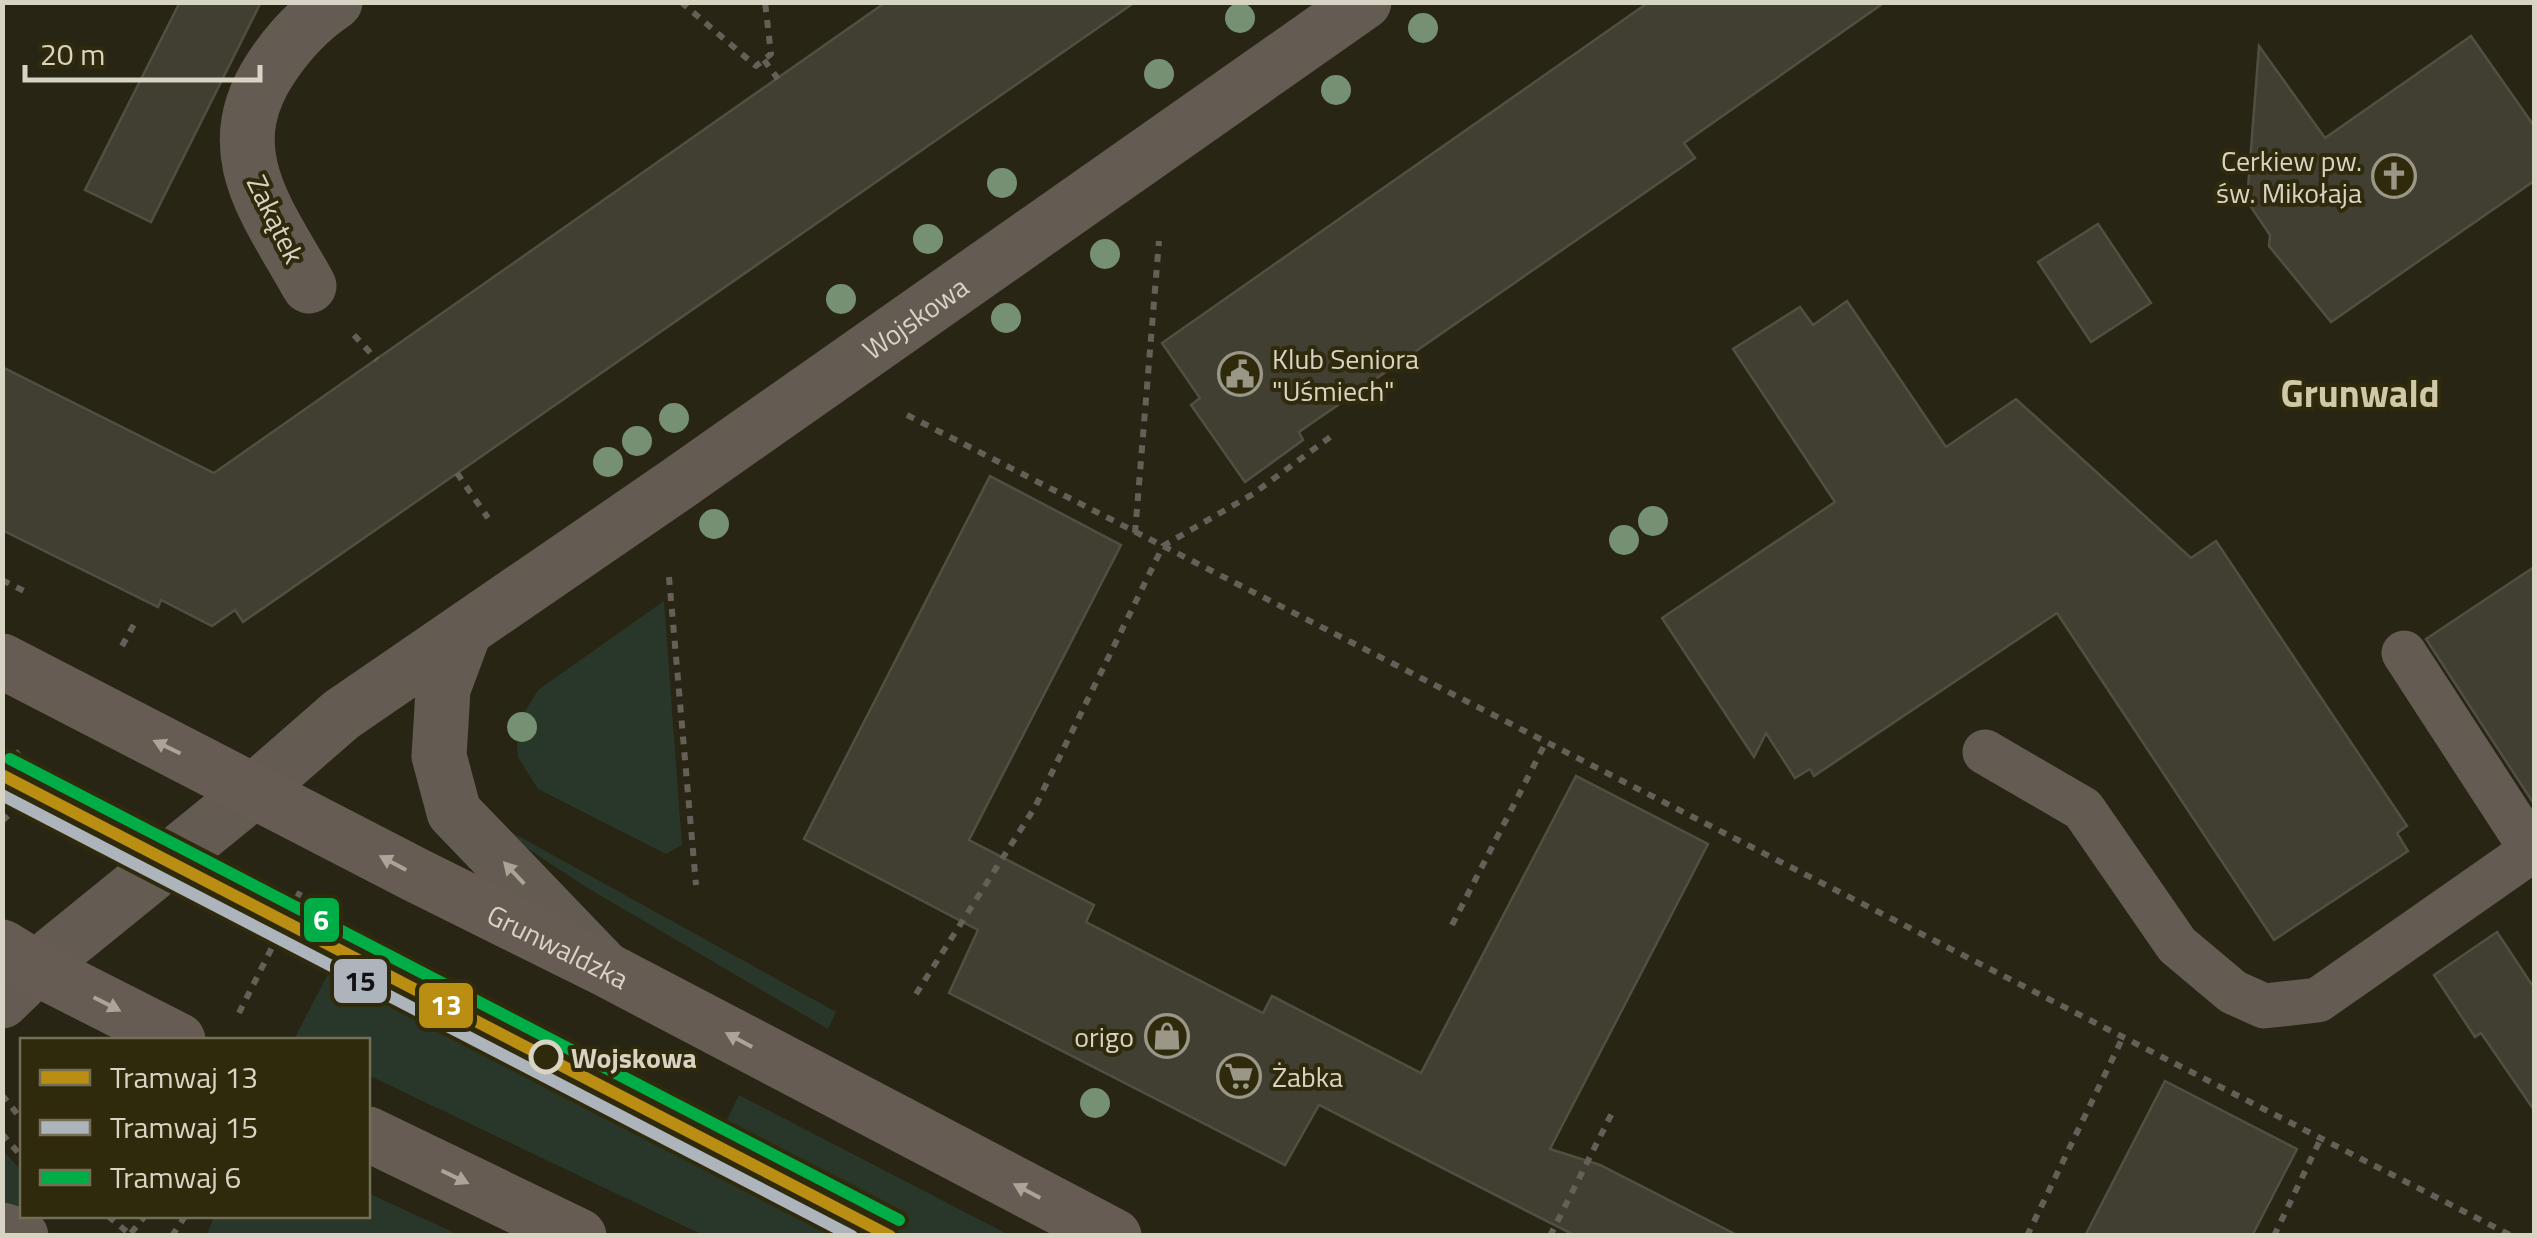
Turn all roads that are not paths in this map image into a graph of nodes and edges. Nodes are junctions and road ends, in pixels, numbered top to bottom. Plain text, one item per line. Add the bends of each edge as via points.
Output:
1 (334, 2) edge
2 (1364, 2) edge
3 (309, 286) dead end
4 (466, 630) junction
5 (2404, 654) dead end
6 (2, 661) edge
7 (1986, 752) dead end
8 (255, 790) junction
9 (2534, 849) edge
10 (605, 969) junction
11 (14, 972) edge
12 (173, 1038) edge
13 (370, 1135) edge
14 (2, 1230) edge
15 (21, 1236) edge
16 (580, 1236) edge
17 (1114, 1236) edge

1 - 3 street, Zakątek via 291,38 255,92 244,142 254,188
2 - 4 street, Wojskowa
4 - 8 street, Wojskowa via 342,714
10 -> 4 street via 454,812 439,756 440,724 443,690
5 - 9 lane
8 -> 6 street, Grunwaldzka
7 - 9 lane via 2083,808 2177,945 2234,992 2264,1006 2318,1000
10 -> 8 street, Grunwaldzka
8 - 11 street, Wojskowa
17 -> 10 street, Grunwaldzka
11 -> 12 street
13 -> 16 street
14 - 15 street

